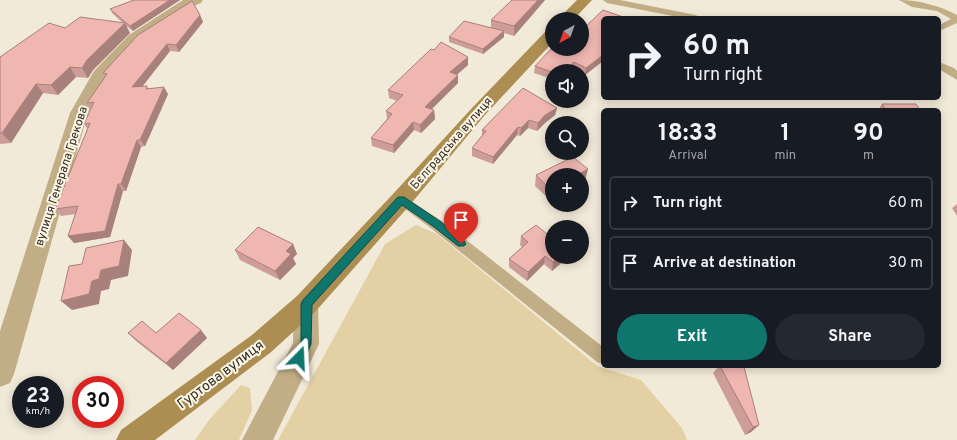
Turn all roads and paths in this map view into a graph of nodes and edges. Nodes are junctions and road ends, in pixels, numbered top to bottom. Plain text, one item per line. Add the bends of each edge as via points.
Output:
1 (196, 0) edge
2 (585, 0) edge
3 (607, 0) edge
4 (903, 0) edge
5 (573, 12) edge
6 (686, 16) edge
7 (957, 20) edge
8 (941, 27) edge
9 (545, 41) edge
10 (941, 66) edge
11 (957, 77) edge
12 (401, 200) junction
13 (306, 304) junction
14 (601, 355) edge
15 (0, 374) edge
16 (131, 440) edge
17 (257, 440) edge

1 - 15 street, вулиця Генерала Грекова via 184,5 135,38 100,75 79,113
2 - 5 street
3 - 6 lane
4 - 7 lane via 938,9
7 - 8 lane
9 - 12 street, Бєлградська вулиця
10 - 11 lane
12 - 13 street, Бєлградська вулиця
12 - 14 lane via 437,225
13 - 16 street, Гуртова вулиця via 261,344
13 - 17 street via 306,344

